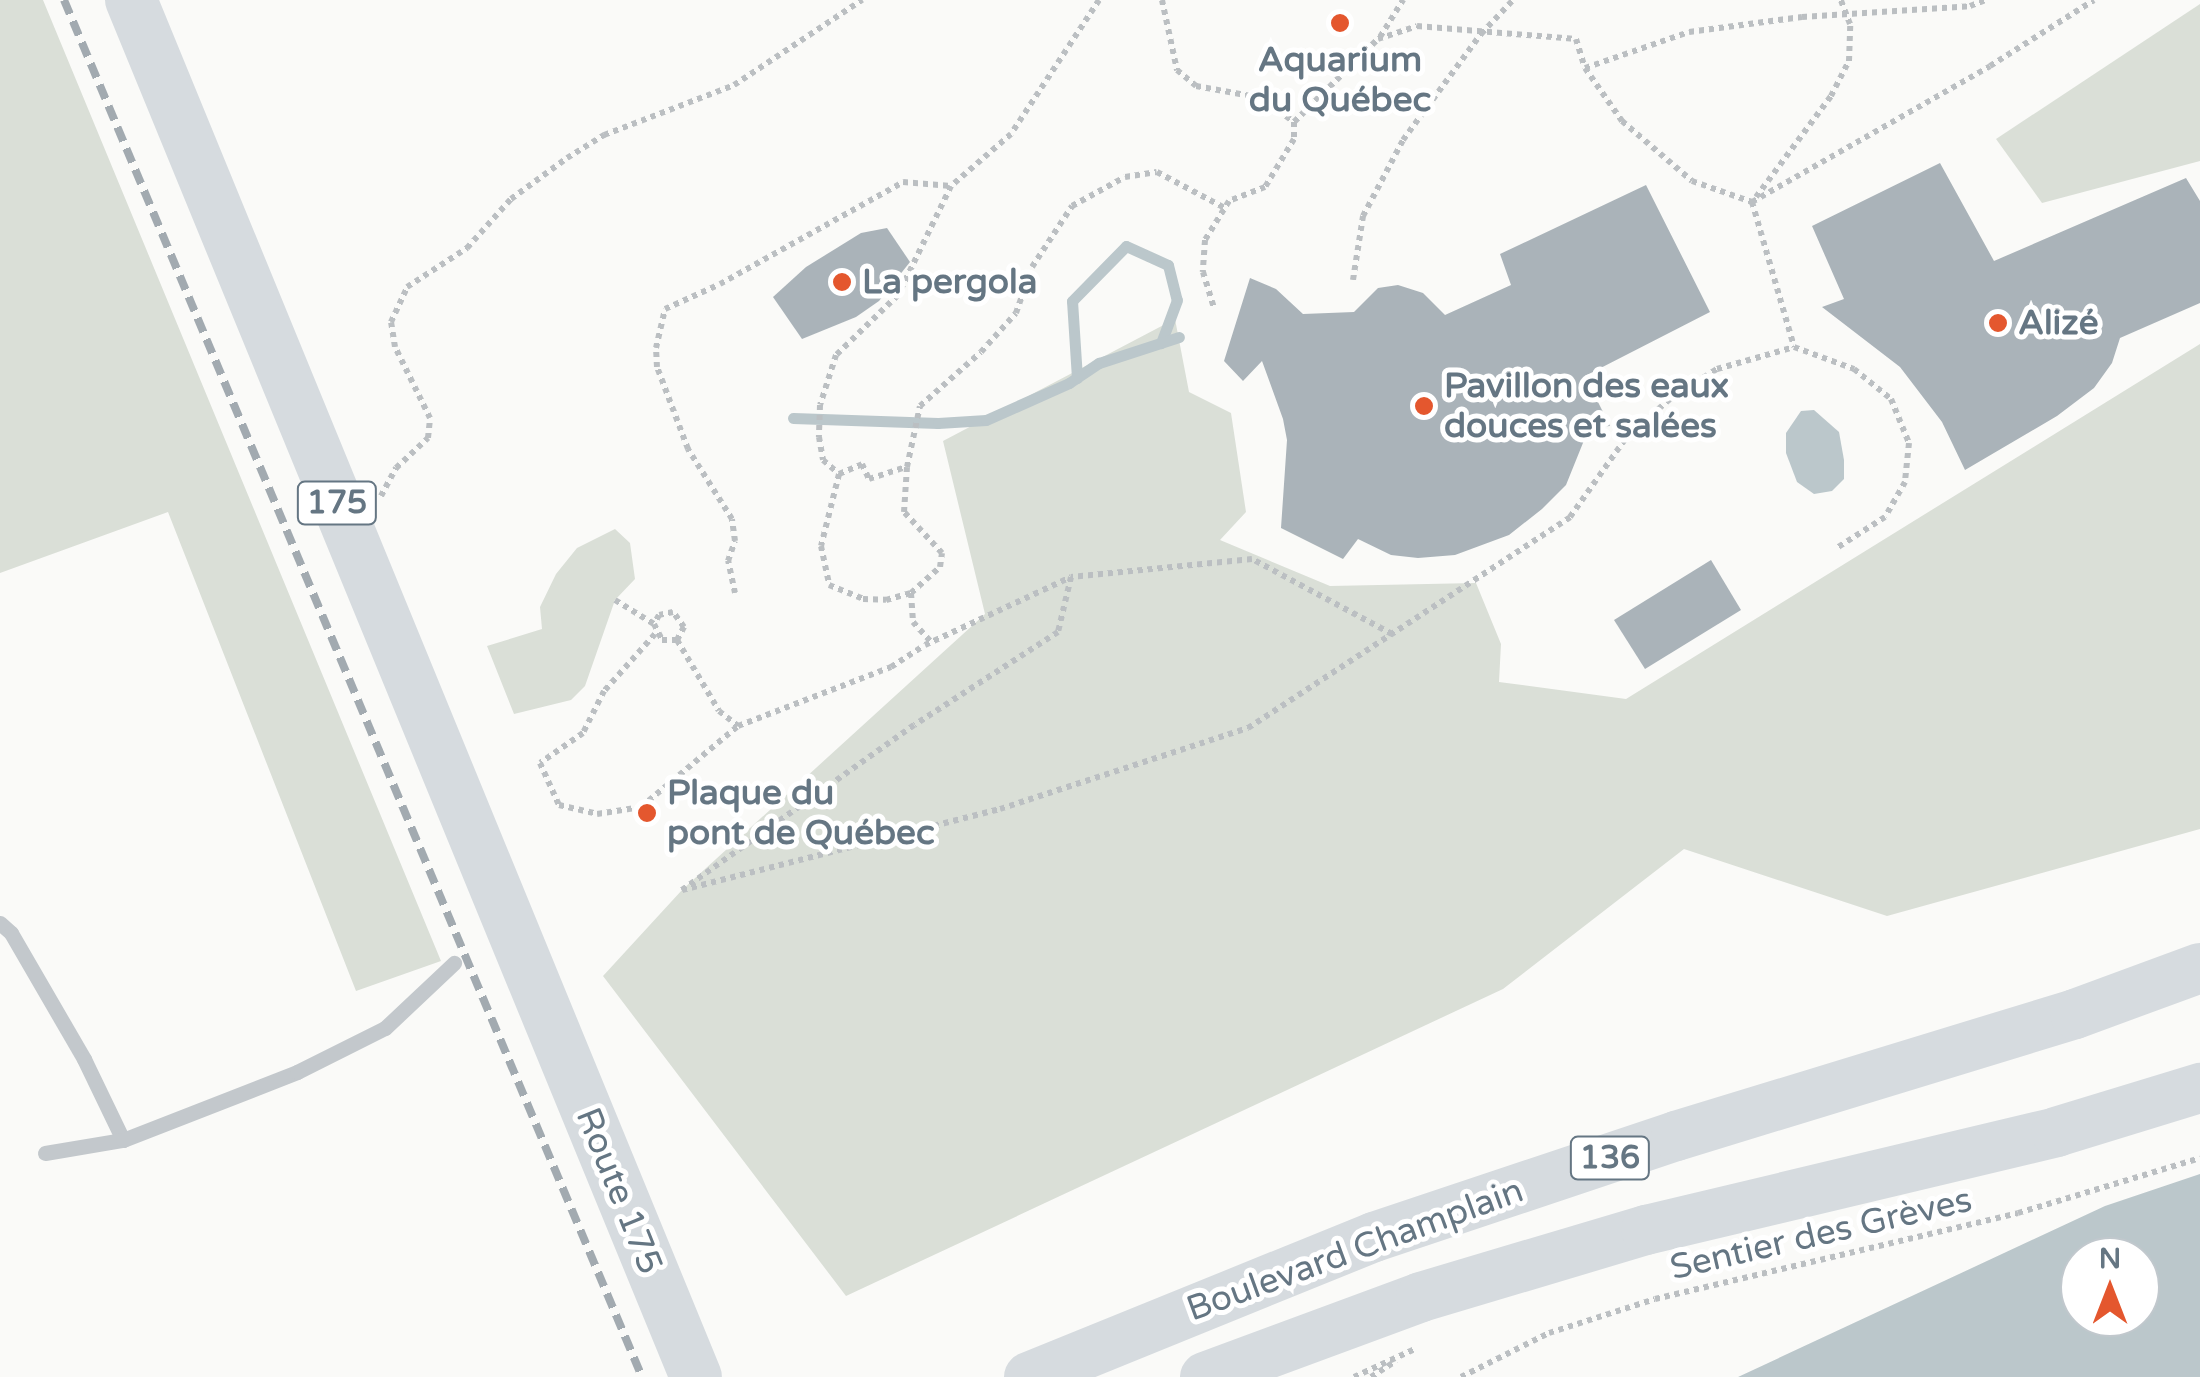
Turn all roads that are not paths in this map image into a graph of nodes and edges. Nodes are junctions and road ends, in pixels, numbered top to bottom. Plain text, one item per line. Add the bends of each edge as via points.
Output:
1 (132, 0) edge
2 (0, 923) edge
3 (454, 963) dead end
4 (2200, 968) edge
5 (2200, 1088) edge
6 (122, 1140) junction
7 (45, 1153) dead end
8 (696, 1377) edge
9 (1029, 1377) edge
10 (1205, 1377) edge

1 - 8 highway, Route 175 / 175
2 - 6 lane via 84,1059
3 - 6 lane via 385,1028 297,1072
4 - 9 main road, Boulevard Champlain / 136 via 1374,1236
5 - 10 main road, Boulevard Champlain / 136 via 2056,1132 1646,1230 1421,1298
6 - 7 lane

